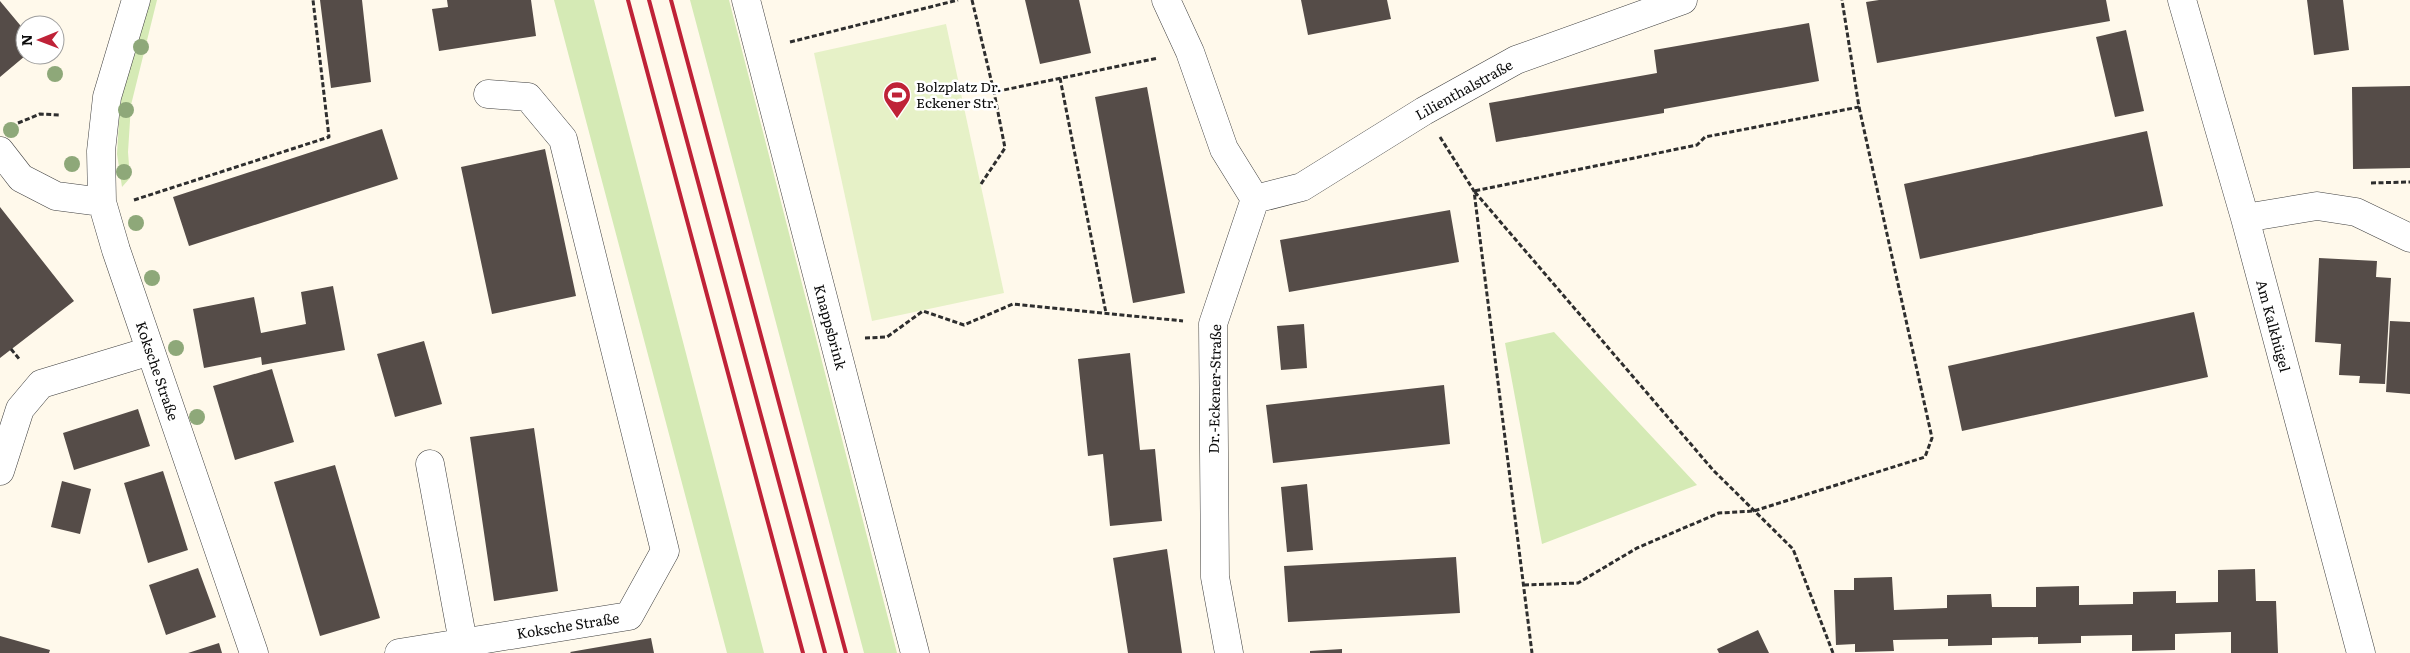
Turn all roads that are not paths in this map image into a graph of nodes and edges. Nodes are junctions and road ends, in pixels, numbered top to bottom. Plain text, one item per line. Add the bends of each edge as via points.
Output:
1 (136, 0) edge
2 (746, 0) edge
3 (1166, 0) edge
4 (1683, 0) edge
5 (2182, 0) edge
6 (488, 94) dead end
7 (0, 151) edge
8 (1255, 199) junction
9 (102, 202) junction
10 (2244, 218) junction
11 (2410, 238) edge
12 (150, 351) junction
13 (430, 464) dead end
14 (0, 472) edge
15 (463, 642) junction
16 (254, 653) edge
17 (399, 653) edge
18 (915, 653) edge
19 (1229, 653) edge
20 (2361, 653) edge

1 - 9 street, Koksche Straße via 107,97 101,152
2 - 18 street, Knappsbrink
3 - 8 street via 1190,52 1224,149
4 - 8 street, Lilienthalstraße via 1516,60 1424,111 1302,187
5 - 10 street, Am Kalkhügel
6 - 15 street, Koksche Straße via 528,97 563,138 665,551 629,616
7 - 9 street via 21,178 56,196
8 - 19 street, Dr.-Eckener-Straße via 1213,324 1215,577
9 - 12 street, Koksche Straße
10 - 11 street via 2317,206 2356,212
10 - 20 street, Am Kalkhügel
12 - 14 street via 41,384 20,409
12 - 16 street, Koksche Straße
13 - 15 street
15 - 17 street, Koksche Straße

